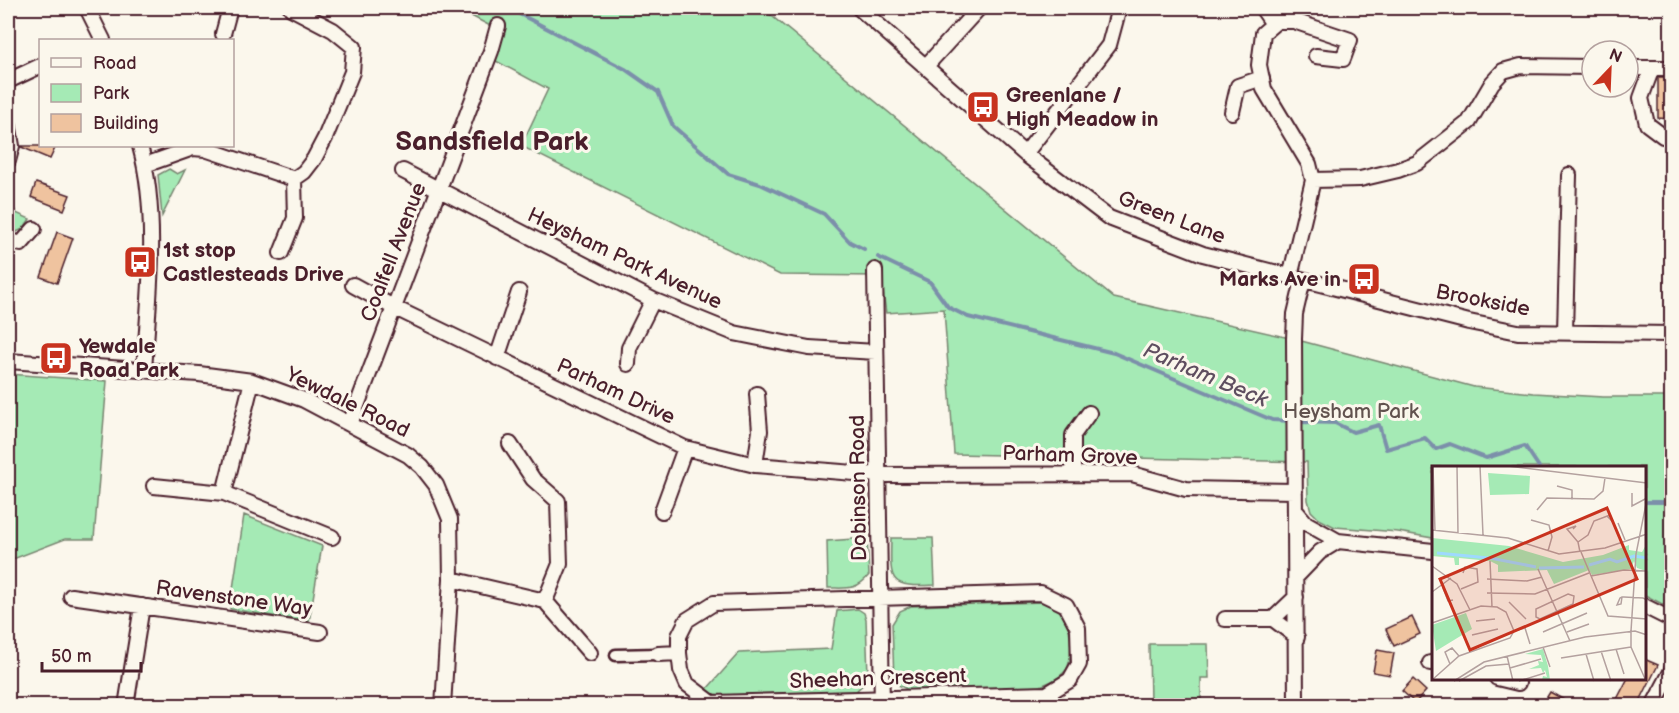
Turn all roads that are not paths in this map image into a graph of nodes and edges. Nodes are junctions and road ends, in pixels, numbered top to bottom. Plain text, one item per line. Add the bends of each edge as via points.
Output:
1 (87, 8) edge
2 (230, 8) edge
3 (291, 8) edge
4 (859, 8) edge
5 (979, 8) edge
6 (1119, 8) edge
7 (1262, 8) edge
8 (1273, 24) junction
9 (498, 26) dead end
10 (223, 34) dead end
11 (100, 39) edge
12 (1316, 56) dead end
13 (39, 66) edge
14 (926, 66) junction
15 (1580, 67) edge
16 (1640, 68) edge
17 (1652, 68) junction
18 (1671, 68) edge
19 (1262, 78) junction
20 (8, 81) edge
21 (1232, 112) dead end
22 (8, 123) edge
23 (1671, 137) edge
24 (140, 147) edge
25 (1025, 154) junction
26 (8, 161) edge
27 (145, 165) junction
28 (403, 171) dead end
29 (1569, 175) dead end
30 (294, 179) junction
31 (1313, 180) junction
32 (439, 191) junction
33 (34, 228) dead end
34 (8, 240) edge
35 (281, 253) dead end
36 (875, 270) dead end
37 (1296, 279) junction
38 (353, 285) dead end
39 (519, 292) dead end
40 (653, 300) junction
41 (393, 307) junction
42 (1565, 332) junction
43 (1671, 334) edge
44 (876, 352) junction
45 (497, 358) junction
46 (8, 361) edge
47 (628, 364) dead end
48 (144, 370) junction
49 (252, 381) junction
50 (757, 394) dead end
51 (1089, 413) dead end
52 (350, 424) junction
53 (510, 444) dead end
54 (685, 448) junction
55 (755, 465) junction
56 (1073, 473) junction
57 (879, 475) junction
58 (154, 486) dead end
59 (1295, 491) junction
60 (224, 493) junction
61 (1295, 510) junction
62 (662, 511) dead end
63 (332, 537) dead end
64 (1338, 541) junction
65 (1432, 551) edge
66 (1296, 577) junction
67 (451, 579) junction
68 (71, 596) dead end
69 (1296, 597) junction
70 (881, 598) junction
71 (545, 600) junction
72 (142, 606) junction
73 (1646, 607) edge
74 (1225, 619) dead end
75 (1272, 619) junction
76 (1671, 620) edge
77 (320, 632) dead end
78 (1297, 637) junction
79 (590, 653) dead end
80 (679, 653) junction
81 (658, 654) joint
82 (616, 655) dead end
83 (1671, 670) edge
84 (1505, 680) edge
85 (1518, 683) dead end
86 (882, 702) edge
87 (126, 705) edge
88 (446, 705) edge
89 (1296, 705) edge
90 (1653, 705) edge

1 - 11 street
2 - 10 street
3 - 30 street via 333,30 354,47 352,72 325,138 314,159
4 - 14 street, Green Lane
5 - 14 street
6 - 25 street via 1109,45
7 - 8 street
8 - 12 street via 1294,21 1350,40 1342,59
8 - 19 street via 1263,33 1259,65
9 - 32 street, Coalfell Avenue
13 - 20 street
14 - 25 street, Green Lane
15 - 31 street via 1521,66 1503,71 1469,122 1417,163 1360,179
16 - 17 street
17 - 18 street
17 - 23 street via 1641,98 1647,124
19 - 21 street via 1238,86
19 - 31 street via 1264,89 1309,164
22 - 26 street via 12,146
24 - 27 street
25 - 37 street, Green Lane via 1108,218 1203,254
27 - 30 street via 192,148 205,149
27 - 48 street via 151,249
28 - 32 street, Heysham Park Avenue
29 - 42 street
30 - 35 street via 295,218
31 - 37 street
32 - 40 street, Heysham Park Avenue
32 - 41 street, Coalfell Avenue
33 - 34 street via 21,244
36 - 44 street, Dobinson Road
37 - 42 street, Brookside via 1518,332
37 - 59 street
38 - 41 street, Parham Drive
39 - 45 street
40 - 44 street, Heysham Park Avenue via 734,333 809,348
40 - 47 street via 629,348
41 - 45 street, Parham Drive
41 - 52 street, Coalfell Avenue
42 - 43 street, Brookside
44 - 57 street, Dobinson Road
45 - 54 street, Parham Drive
46 - 48 street, Yewdale Road
48 - 49 street, Yewdale Road
49 - 52 street, Yewdale Road via 304,400
49 - 60 street
50 - 55 street via 760,431
51 - 56 street via 1073,435
52 - 67 street, Yewdale Road via 408,455 436,485 450,519
53 - 71 street via 533,479 558,501 561,564
54 - 55 street, Parham Drive
54 - 62 street
55 - 57 street, Parham Drive
56 - 57 street, Parham Grove
56 - 59 street, Parham Grove via 1132,474 1186,489
57 - 70 street, Dobinson Road
58 - 60 street
59 - 61 street
60 - 63 street
61 - 64 street via 1306,524
61 - 66 street
64 - 65 street
64 - 66 street via 1320,552
66 - 69 street
67 - 71 street
67 - 88 street, Yewdale Road
68 - 72 street, Ravenstone Way
69 - 75 street
69 - 78 street
70 - 80 street, Sheehan Crescent via 714,603 687,620 679,636
70 - 86 street, Dobinson Road
70 - 86 street, Sheehan Crescent via 1041,593 1066,605 1078,628 1078,664 1070,680 1047,694
71 - 79 street
72 - 77 street, Ravenstone Way
72 - 87 street, Ravenstone Way
73 - 76 street
74 - 75 street
75 - 78 street
78 - 89 street
80 - 81 street
80 - 86 street, Sheehan Crescent via 687,684 712,703
81 - 82 street
83 - 90 street
84 - 85 street

